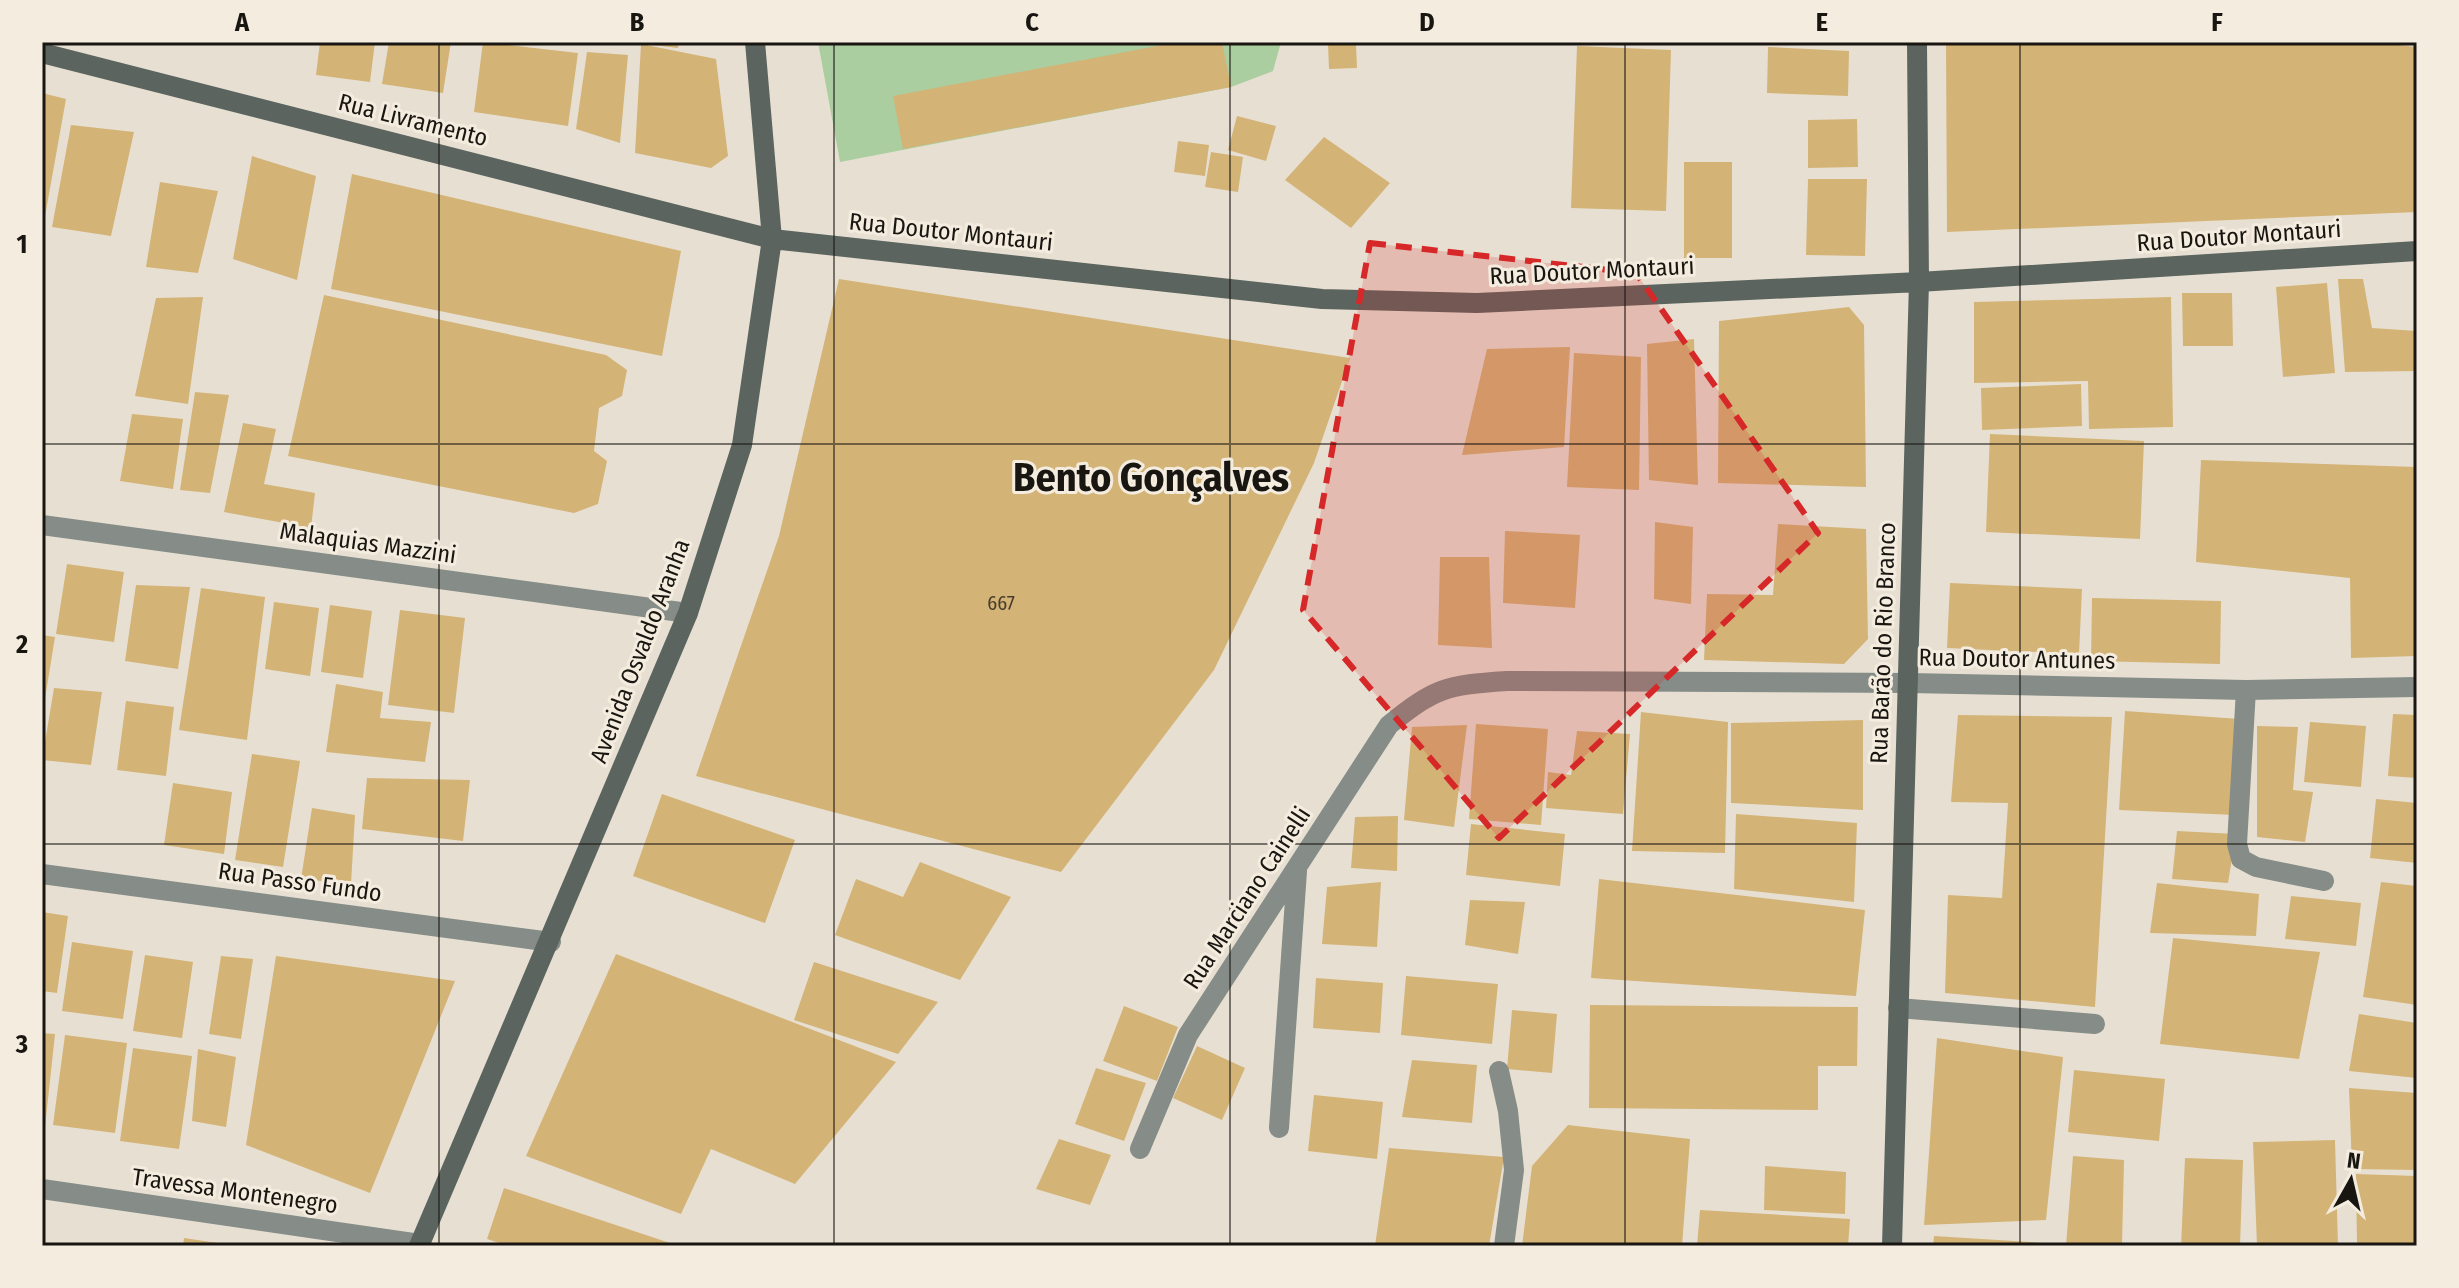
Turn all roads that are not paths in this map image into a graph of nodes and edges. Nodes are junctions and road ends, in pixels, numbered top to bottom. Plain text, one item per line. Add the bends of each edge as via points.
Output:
1 (755, 42) edge
2 (1917, 42) edge
3 (42, 53) edge
4 (772, 239) junction
5 (2417, 251) edge
6 (1919, 282) junction
7 (42, 525) edge
8 (688, 613) junction
9 (1909, 683) junction
10 (2417, 687) edge
11 (2246, 690) junction
12 (1426, 694) joint
13 (1297, 871) junction
14 (42, 874) edge
15 (2324, 881) dead end
16 (551, 942) junction
17 (1898, 1008) junction
18 (2095, 1024) dead end
19 (1499, 1071) dead end
20 (1279, 1128) dead end
21 (1140, 1149) dead end
22 (42, 1189) edge
23 (420, 1245) edge
24 (1504, 1246) edge
25 (1892, 1246) edge

1 - 4 main road, Avenida Osvaldo Aranha
2 - 6 main road, Rua Barão do Rio Branco
3 - 4 main road, Rua Livramento
4 - 6 main road, Rua Doutor Montauri via 1322,299 1398,302 1477,303
4 - 8 main road, Avenida Osvaldo Aranha via 742,445
5 - 6 main road, Rua Doutor Montauri
6 - 9 main road, Rua Barão do Rio Branco
7 - 8 street, Malaquias Mazzini
8 - 16 main road, Avenida Osvaldo Aranha
9 - 11 street, Rua Doutor Antunes
9 - 12 street, Rua Doutor Antunes via 1507,681 1463,684
9 - 17 main road, Rua Barão do Rio Branco
10 - 11 street, Rua Doutor Antunes
11 - 15 street via 2237,844 2241,859
12 - 13 street, Rua Marciano Cainelli via 1389,725
13 - 20 street
13 - 21 street, Rua Marciano Cainelli via 1188,1035
14 - 16 street, Rua Passo Fundo
16 - 23 main road, Avenida Osvaldo Aranha
17 - 18 street
17 - 25 main road, Rua Barão do Rio Branco
19 - 24 street via 1514,1170
22 - 23 street, Travessa Montenegro

